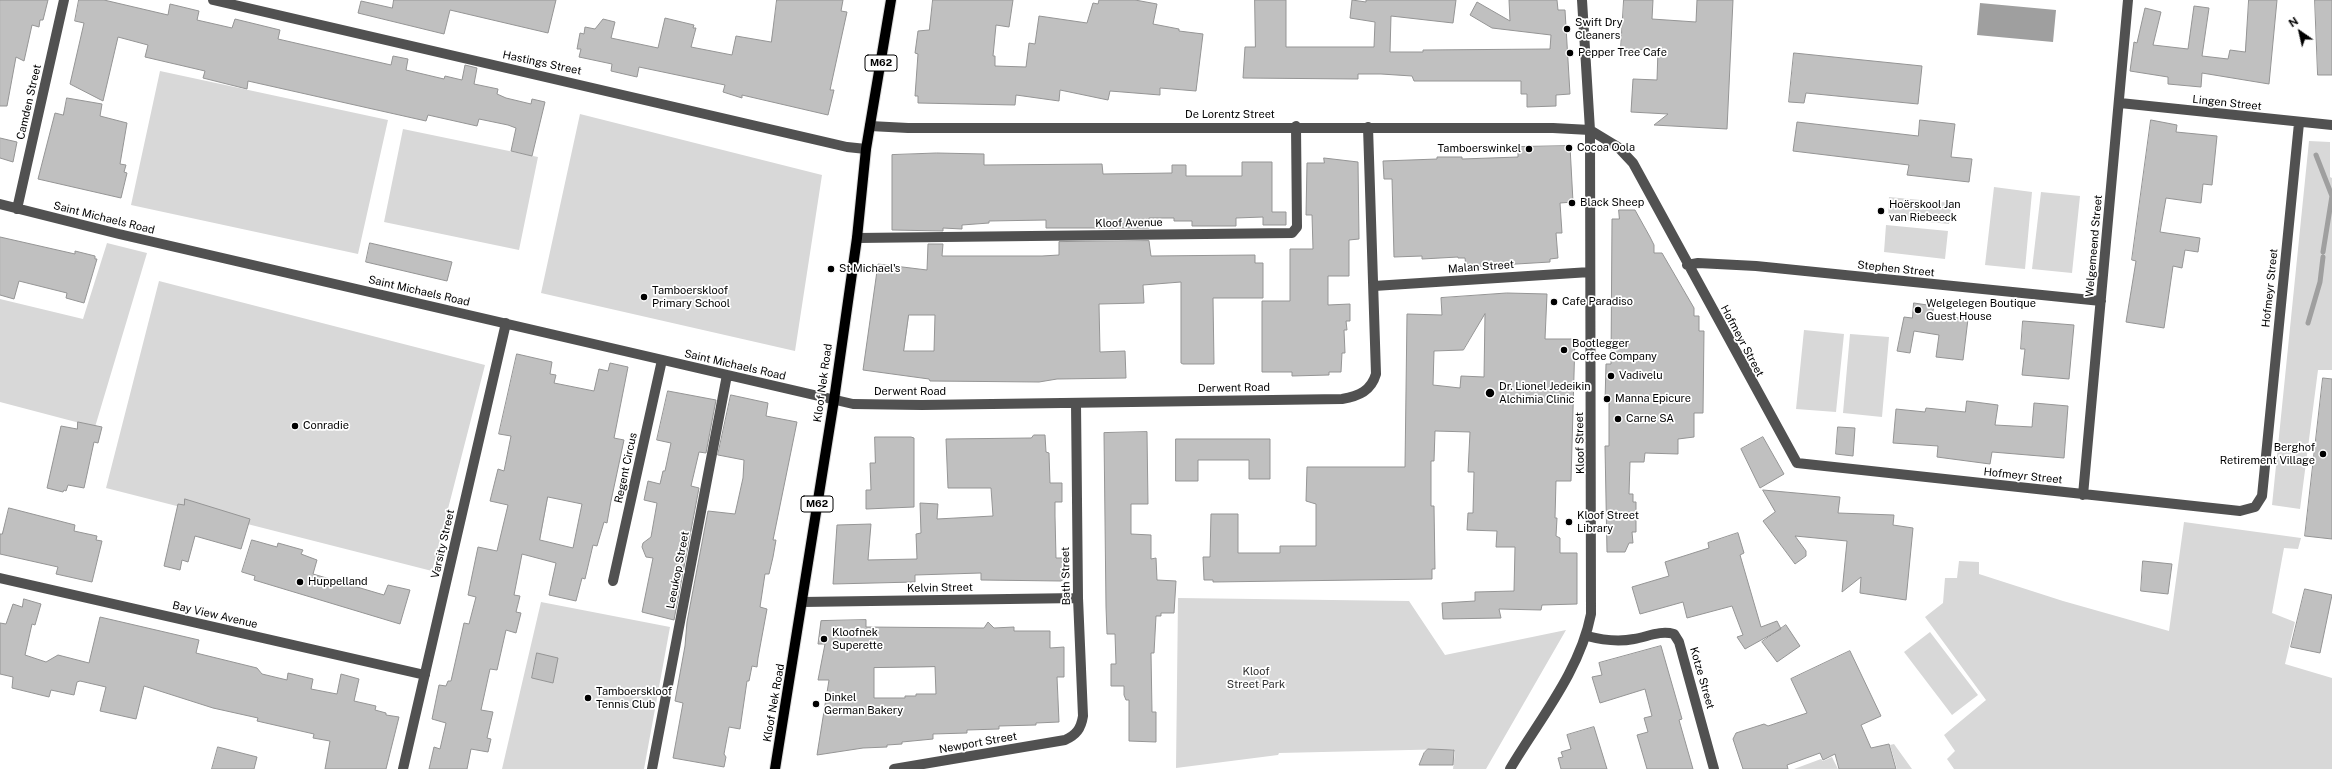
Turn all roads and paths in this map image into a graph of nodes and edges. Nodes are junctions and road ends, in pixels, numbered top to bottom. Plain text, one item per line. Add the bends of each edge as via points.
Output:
1 (64, 0) edge
2 (213, 0) edge
3 (891, 0) edge
4 (1582, 0) edge
5 (2128, 0) edge
6 (2120, 104) junction
7 (2299, 123) junction
8 (2332, 125) edge
9 (870, 126) junction
10 (1296, 126) junction
11 (1368, 127) junction
12 (1590, 130) junction
13 (866, 149) junction
14 (0, 204) edge
15 (17, 209) junction
16 (857, 238) junction
17 (1687, 265) junction
18 (1590, 272) junction
19 (1374, 286) junction
20 (2101, 301) junction
21 (506, 323) junction
22 (662, 360) junction
23 (727, 375) junction
24 (834, 400) junction
25 (1076, 403) junction
26 (2083, 495) junction
27 (0, 578) edge
28 (614, 581) dead end
29 (1078, 598) junction
30 (802, 602) junction
31 (1587, 636) junction
32 (425, 676) junction
33 (1065, 740) joint
34 (1512, 768) edge
35 (403, 769) edge
36 (652, 769) edge
37 (775, 769) edge
38 (894, 769) edge
39 (1714, 769) edge

1 - 15 street, Camden Street
2 - 13 street, Hastings Street via 847,147
3 - 9 main road, Kloof Nek Road / M62
4 - 12 street, Kloof Street
5 - 6 street, Welgemeend Street
6 - 7 street, Lingen Street
6 - 20 street, Welgemeend Street
7 - 8 street, Lingen Street
7 - 26 street, Hofmeyr Street via 2261,500 2250,509 2240,510
9 - 10 street, De Lorentz Street
9 - 13 main road, Kloof Nek Road / M62
10 - 11 street, De Lorentz Street
10 - 16 street, Kloof Avenue via 1297,227 1292,233
11 - 12 street, De Lorentz Street
11 - 19 street, Derwent Road
12 - 17 street, Hofmeyr Street via 1618,147 1633,163
12 - 18 street, Kloof Street
13 - 16 main road, Kloof Nek Road / M62
14 - 15 street, Saint Michaels Road
15 - 21 street, Saint Michaels Road
16 - 24 main road, Kloof Nek Road / M62
17 - 20 street, Stephen Street via 1698,263 1756,266
17 - 26 street, Hofmeyr Street via 1797,463
18 - 19 street, Malan Street
18 - 31 street, Kloof Street via 1593,591
19 - 25 street, Derwent Road via 1376,374 1371,385 1358,396 1342,399
20 - 26 street, Welgemeend Street
21 - 22 street, Saint Michaels Road
21 - 32 street, Varsity Street
22 - 23 street, Saint Michaels Road
22 - 28 street, Regent Circus
23 - 24 street, Saint Michaels Road
23 - 36 street, Leeukop Street
24 - 25 street, Derwent Road via 853,404 922,405
24 - 30 main road, Kloof Nek Road / M62
25 - 29 street, Bath Street
27 - 32 street, Bay View Avenue
29 - 30 street, Kelvin Street
29 - 33 street, Bath Street via 1083,716 1078,731
30 - 37 main road, Kloof Nek Road / M62
31 - 34 street, Kloof Street via 1571,670
31 - 39 street, Kotze Street via 1619,640 1659,633 1674,634 1679,642
32 - 35 street, Varsity Street
33 - 38 street, Newport Street

